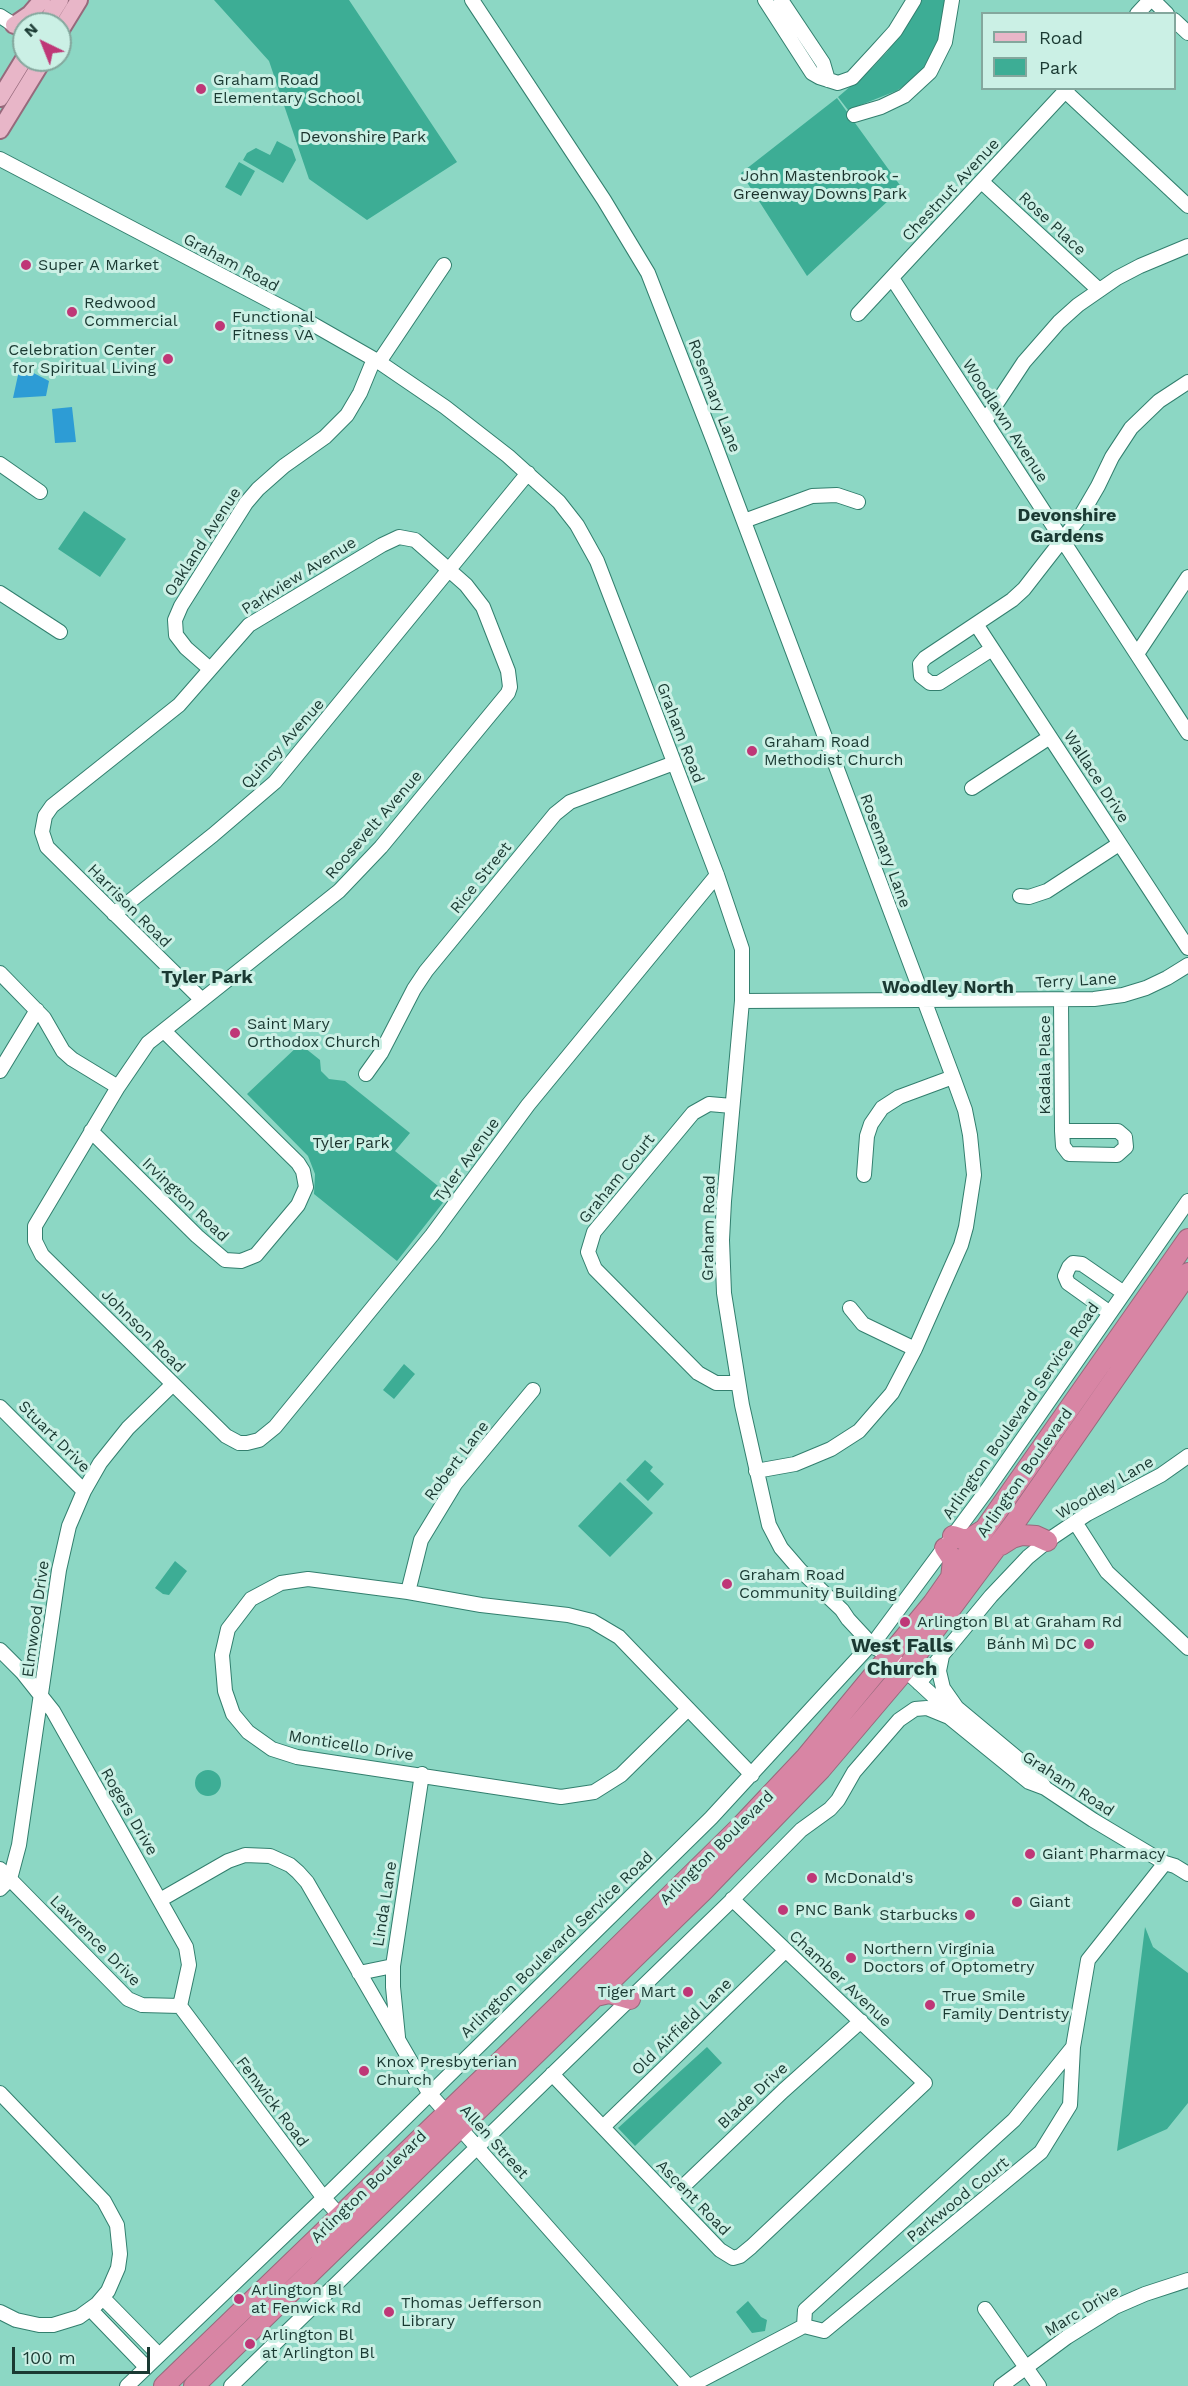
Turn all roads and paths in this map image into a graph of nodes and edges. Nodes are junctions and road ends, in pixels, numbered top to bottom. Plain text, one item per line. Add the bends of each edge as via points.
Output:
1 (42, 0) edge
2 (472, 0) edge
3 (765, 0) edge
4 (781, 0) edge
5 (914, 0) edge
6 (952, 0) edge
7 (1151, 0) edge
8 (1139, 12) edge
9 (1165, 12) edge
10 (7, 20) edge
11 (1176, 22) edge
12 (1188, 33) edge
13 (16, 72) edge
14 (35, 72) edge
15 (828, 80) junction
16 (1066, 90) edge
17 (0, 98) edge
18 (854, 115) dead end
19 (0, 130) edge
20 (0, 159) edge
21 (982, 182) junction
22 (1188, 206) edge
23 (1188, 246) edge
24 (444, 266) dead end
25 (892, 278) junction
26 (1099, 291) junction
27 (858, 314) dead end
28 (377, 361) junction
29 (1188, 382) edge
30 (986, 421) junction
31 (0, 464) edge
32 (528, 473) junction
33 (40, 492) dead end
34 (858, 502) dead end
35 (744, 521) junction
36 (1062, 539) junction
37 (449, 569) junction
38 (1188, 577) edge
39 (0, 593) edge
40 (976, 624) junction
41 (60, 632) dead end
42 (992, 649) junction
43 (1137, 654) junction
44 (210, 669) junction
45 (1188, 733) edge
46 (1050, 737) junction
47 (674, 763) junction
48 (972, 788) dead end
49 (42, 830) joint
50 (1119, 844) junction
51 (717, 876) junction
52 (1020, 896) dead end
53 (114, 914) junction
54 (1188, 948) edge
55 (1188, 965) edge
56 (0, 973) edge
57 (202, 1000) junction
58 (924, 1000) junction
59 (1061, 1000) junction
60 (742, 1001) junction
61 (37, 1010) junction
62 (164, 1031) junction
63 (0, 1071) edge
64 (366, 1074) dead end
65 (953, 1077) junction
66 (118, 1087) junction
67 (732, 1106) junction
68 (91, 1131) junction
69 (1062, 1131) dead end
70 (864, 1175) dead end
71 (1188, 1201) edge
72 (1188, 1239) edge
73 (35, 1241) joint
74 (1188, 1273) edge
75 (1124, 1293) junction
76 (850, 1308) dead end
77 (1110, 1313) junction
78 (915, 1349) junction
79 (738, 1383) junction
80 (173, 1384) junction
81 (533, 1390) dead end
82 (0, 1407) edge
83 (232, 1440) joint
84 (1188, 1456) edge
85 (756, 1471) junction
86 (84, 1491) junction
87 (1075, 1522) junction
88 (989, 1525) junction
89 (1047, 1541) junction
90 (949, 1542) junction
91 (992, 1553) junction
92 (951, 1578) junction
93 (408, 1592) junction
94 (875, 1640) junction
95 (1188, 1648) edge
96 (0, 1650) edge
97 (942, 1654) junction
98 (890, 1656) junction
99 (912, 1676) junction
100 (41, 1695) junction
101 (688, 1709) junction
102 (950, 1710) junction
103 (422, 1774) junction
104 (752, 1775) junction
105 (1165, 1863) junction
106 (1188, 1874) edge
107 (3, 1879) edge
108 (732, 1899) junction
109 (160, 1900) junction
110 (785, 1950) junction
111 (393, 1966) junction
112 (625, 1967) junction
113 (359, 1973) junction
114 (596, 1996) junction
115 (630, 1999) junction
116 (180, 2006) junction
117 (861, 2021) junction
118 (398, 2039) junction
119 (1073, 2048) junction
120 (552, 2074) junction
121 (925, 2084) joint
122 (0, 2093) edge
123 (429, 2093) junction
124 (446, 2113) junction
125 (603, 2127) junction
126 (459, 2128) junction
127 (477, 2148) junction
128 (323, 2197) junction
129 (671, 2198) junction
130 (340, 2216) junction
131 (1188, 2280) edge
132 (103, 2298) junction
133 (985, 2309) dead end
134 (91, 2310) junction
135 (0, 2312) edge
136 (256, 2326) junction
137 (804, 2326) junction
138 (274, 2344) junction
139 (159, 2355) junction
140 (146, 2367) junction
141 (1026, 2367) junction
142 (127, 2386) edge
143 (164, 2386) edge
144 (194, 2386) edge
145 (231, 2386) edge
146 (689, 2386) edge
147 (1001, 2386) edge
148 (1039, 2386) edge

1 - 10 main road via 30,14
2 - 35 street, Rosemary Lane via 635,248 671,328
3 - 15 street via 812,73
4 - 15 street via 823,63
5 - 15 street via 895,31 852,78 838,83
6 - 18 street via 945,42 930,72 903,96
7 - 8 street
7 - 9 street
11 - 12 street
13 - 17 main road
14 - 19 main road
16 - 21 street, Chestnut Avenue
16 - 22 street
20 - 28 street, Graham Road
21 - 25 street, Chestnut Avenue
21 - 26 street, Rose Place
23 - 26 street via 1140,266
24 - 28 street, Oakland Avenue
25 - 27 street, Chestnut Avenue
25 - 30 street, Woodlawn Avenue
26 - 30 street via 1041,341
28 - 32 street, Graham Road via 469,424
28 - 44 street, Oakland Avenue via 347,415 258,489 181,606 175,620 176,635
29 - 36 street via 1159,401 1131,428 1080,517
30 - 36 street, Woodlawn Avenue
31 - 33 street
32 - 37 street
32 - 47 street, Graham Road via 559,502 587,540
34 - 35 street via 837,495 812,496
35 - 58 street, Rosemary Lane
36 - 40 street via 1024,589
36 - 43 street, Woodlawn Avenue
37 - 44 street, Parkview Avenue via 415,540 394,539 264,615 232,642
37 - 53 street, Quincy Avenue via 275,782
37 - 57 street, Roosevelt Avenue via 477,597 487,616 508,671 508,693 360,871
38 - 43 street
39 - 41 street
40 - 42 street, Wallace Drive
40 - 42 street via 924,658 921,676 930,683 939,683
42 - 46 street, Wallace Drive
43 - 45 street, Woodlawn Avenue
44 - 49 street, Parkview Avenue via 173,710 52,806
46 - 48 street
46 - 50 street, Wallace Drive
47 - 51 street, Graham Road
47 - 64 street, Rice Street via 560,809 426,971
49 - 53 street, Harrison Road via 47,847
50 - 52 street via 1047,891
50 - 54 street, Wallace Drive
51 - 60 street, Graham Road via 742,949
51 - 83 street, Tyler Avenue via 528,1105 432,1235 275,1427 252,1443
53 - 57 street, Harrison Road
55 - 59 street, Terry Lane via 1124,995
56 - 61 street
57 - 62 street, Roosevelt Avenue
58 - 59 street, Terry Lane
58 - 60 street, Terry Lane
58 - 65 street, Rosemary Lane
59 - 69 street, Kadala Place
60 - 67 street, Graham Road
61 - 63 street
61 - 66 street via 63,1052
62 - 66 street, Roosevelt Avenue via 140,1053
62 - 68 street, Irvington Road via 298,1163 306,1186 298,1205 256,1255 241,1261 225,1260
65 - 70 street via 899,1097 882,1108 867,1136
65 - 78 street, Rosemary Lane via 972,1143 971,1203 961,1245
66 - 68 street, Roosevelt Avenue
67 - 79 street, Graham Road via 722,1240 725,1304
67 - 79 street, Graham Court via 710,1104 693,1113 594,1232 583,1252 595,1269 698,1373 716,1383
68 - 73 street, Roosevelt Avenue via 38,1219
71 - 75 street, Arlington Boulevard Service Road
72 - 88 highway, Arlington Boulevard
73 - 80 street, Johnson Road via 42,1255
74 - 91 highway, Arlington Boulevard
75 - 77 street, Arlington Boulevard Service Road
75 - 77 street via 1082,1264 1069,1267 1065,1276 1068,1283
76 - 78 street via 862,1324
77 - 90 street, Arlington Boulevard Service Road
78 - 85 street, Rosemary Lane via 878,1412 846,1441 810,1459
79 - 85 street, Graham Road
80 - 83 street, Johnson Road
80 - 86 street, Elmwood Drive via 113,1445
81 - 93 street, Robert Lane via 455,1484 421,1540
82 - 86 street, Stuart Drive
84 - 87 street, Woodley Lane
85 - 94 street, Graham Road via 775,1540 800,1570 842,1610 850,1612
86 - 100 street, Elmwood Drive via 63,1549
87 - 89 street, Woodley Lane
87 - 95 street via 1107,1572
88 - 90 highway via 969,1539
88 - 92 highway, Arlington Boulevard
89 - 91 highway via 1031,1535 1017,1536
89 - 97 street, Woodley Lane via 1010,1575
90 - 92 highway
90 - 94 street, Arlington Boulevard Service Road
91 - 99 highway, Arlington Boulevard
92 - 98 highway, Arlington Boulevard
93 - 101 street, Monticello Drive via 568,1615 592,1622 619,1637
93 - 103 street, Monticello Drive via 308,1579 281,1583 251,1599 228,1629 222,1655 225,1691 233,1714 248,1732 272,1749 297,1757
94 - 98 street, Graham Road
94 - 104 street, Arlington Boulevard Service Road
96 - 100 street, Rogers Drive
97 - 99 street, Woodley Lane
97 - 102 street via 939,1671
98 - 99 street, Graham Road
98 - 124 highway, Arlington Boulevard via 806,1757 739,1828
99 - 102 street, Graham Road
99 - 112 highway, Arlington Boulevard
100 - 107 street, Elmwood Drive via 19,1845
100 - 109 street, Rogers Drive
101 - 103 street, Monticello Drive via 621,1775 594,1792 561,1797
101 - 104 street, Monticello Drive
102 - 105 street, Graham Road via 1029,1782 1045,1788
102 - 108 street via 927,1708 907,1713 854,1772 830,1809 801,1830
103 - 111 street, Linda Lane
104 - 123 street, Arlington Boulevard Service Road
105 - 106 street, Graham Road
105 - 119 street, Parkwood Court via 1088,1960
107 - 116 street, Lawrence Drive via 128,1999 142,2005
108 - 110 street, Chamber Avenue
108 - 115 street
109 - 113 street, Allen Street via 235,1857 258,1854 282,1860 307,1882
109 - 116 street, Rogers Drive via 188,1955
110 - 117 street, Chamber Avenue
110 - 125 street, Old Airfield Lane
111 - 113 street
111 - 118 street, Linda Lane
112 - 114 highway, Arlington Boulevard
112 - 115 highway via 624,1985
113 - 118 street, Allen Street
114 - 115 highway via 609,1992
114 - 126 highway, Arlington Boulevard
115 - 120 street
116 - 128 street, Fenwick Road
117 - 121 street, Chamber Avenue
117 - 129 street, Blade Drive
118 - 123 street, Allen Street
119 - 137 street, Parkwood Court via 1014,2120 805,2310
119 - 137 street, Parkwood Court via 1070,2105 1041,2152 824,2331
120 - 125 street, Ascent Road
120 - 127 street
121 - 129 street, Ascent Road via 740,2256 726,2254
122 - 132 street via 112,2213 120,2254 114,2281
123 - 124 street, Allen Street
123 - 128 street, Arlington Boulevard Service Road
124 - 126 street, Allen Street
124 - 130 highway, Arlington Boulevard
125 - 129 street, Ascent Road
126 - 127 street, Allen Street
126 - 136 highway, Arlington Boulevard
127 - 138 street
127 - 146 street, Allen Street
128 - 130 street, Fenwick Road
128 - 139 street, Arlington Boulevard Service Road
130 - 143 highway, Arlington Boulevard
131 - 141 street, Marc Drive via 1115,2307
132 - 134 street
132 - 139 street
133 - 141 street
134 - 135 street via 67,2322 39,2325
134 - 140 street
136 - 138 street
136 - 144 highway, Arlington Boulevard
137 - 146 street, Parkwood Court
138 - 145 street
139 - 140 street, Arlington Boulevard Service Road
140 - 142 street, Arlington Boulevard Service Road
141 - 147 street, Marc Drive
141 - 148 street

